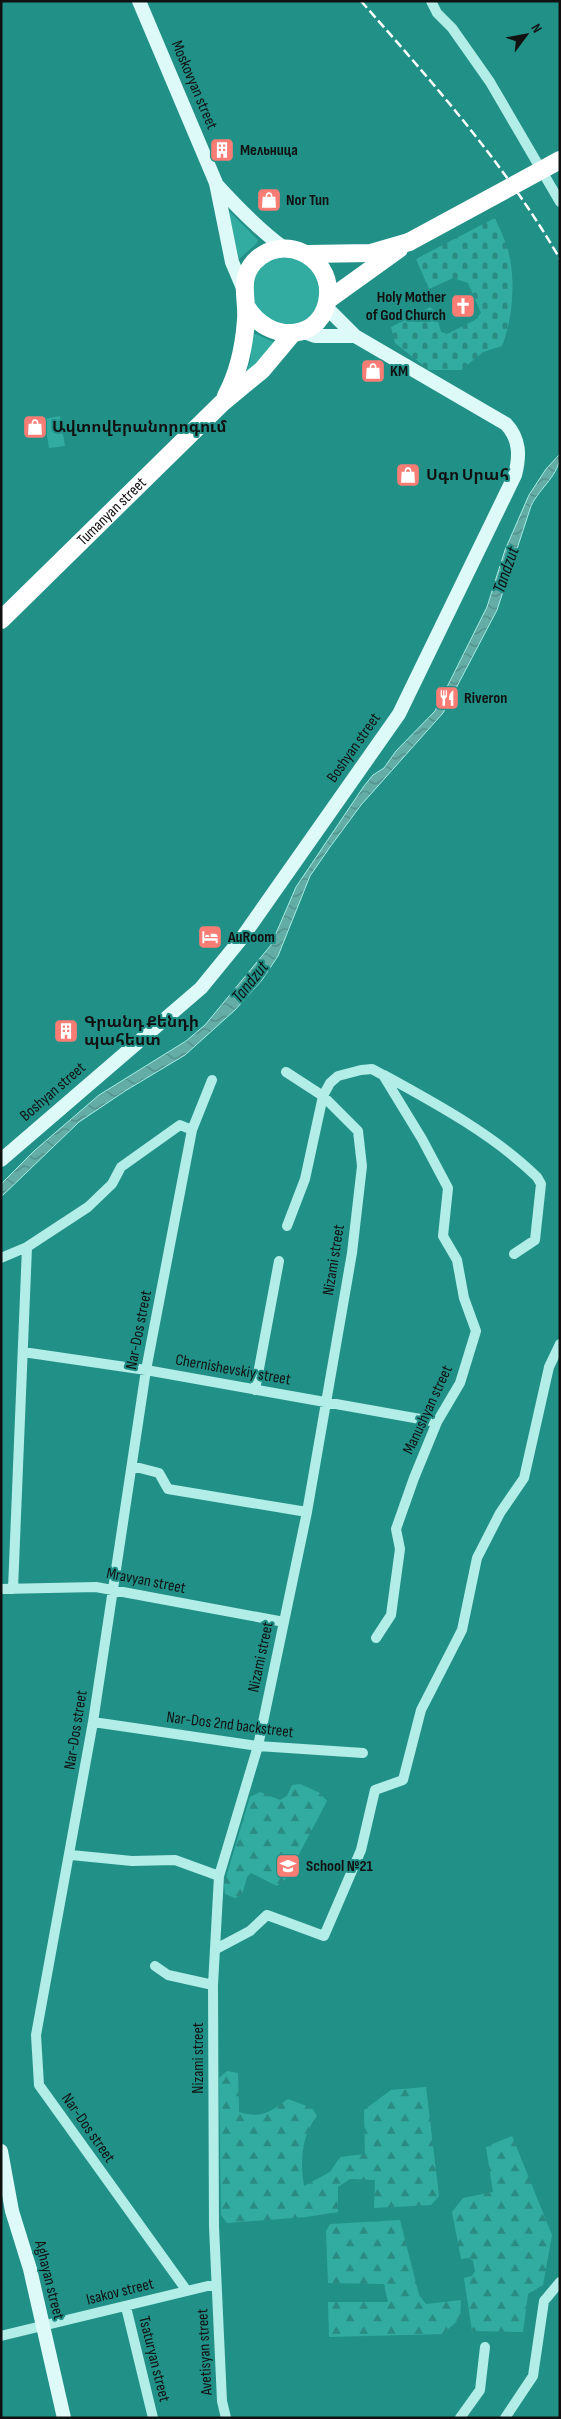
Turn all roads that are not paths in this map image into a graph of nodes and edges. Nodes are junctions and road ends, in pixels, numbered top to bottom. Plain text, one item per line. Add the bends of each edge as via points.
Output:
1 (139, 1) edge
2 (430, 1) edge
3 (560, 160) edge
4 (216, 183) junction
5 (560, 202) edge
6 (408, 242) junction
7 (284, 248) junction
8 (307, 254) junction
9 (243, 288) junction
10 (327, 303) junction
11 (246, 306) junction
12 (297, 332) junction
13 (354, 336) junction
14 (222, 403) junction
15 (1, 620) edge
16 (286, 1072) dead end
17 (383, 1075) junction
18 (212, 1080) dead end
19 (323, 1096) junction
20 (192, 1130) junction
21 (1, 1160) edge
22 (287, 1226) dead end
23 (27, 1247) junction
24 (514, 1254) dead end
25 (1, 1258) edge
26 (279, 1261) dead end
27 (560, 1344) edge
28 (23, 1352) junction
29 (146, 1370) junction
30 (255, 1390) junction
31 (325, 1402) junction
32 (437, 1422) junction
33 (132, 1466) junction
34 (307, 1512) junction
35 (13, 1588) junction
36 (1, 1590) edge
37 (113, 1590) junction
38 (284, 1622) junction
39 (376, 1638) dead end
40 (94, 1722) junction
41 (258, 1746) junction
42 (362, 1753) dead end
43 (71, 1855) junction
44 (219, 1876) junction
45 (216, 1949) junction
46 (155, 1966) dead end
47 (213, 1985) junction
48 (1, 2151) edge
49 (1, 2196) edge
50 (12, 2211) junction
51 (560, 2282) edge
52 (216, 2284) junction
53 (187, 2291) junction
54 (126, 2306) junction
55 (43, 2327) junction
56 (1, 2336) edge
57 (485, 2347) dead end
58 (464, 2417) edge
59 (64, 2418) edge
60 (152, 2418) edge
61 (226, 2418) edge
62 (505, 2418) edge

1 - 4 street, Moskovyan street
2 - 5 street via 490,82
3 - 6 highway, bridge
4 - 7 street, Moskovyan street via 245,215
4 - 9 street, Moskovyan street via 232,262
6 - 8 highway via 371,252
6 - 10 highway
7 - 8 highway
7 - 9 highway via 260,257 248,270
8 - 10 highway via 325,273 329,289
9 - 11 highway
10 - 12 highway via 317,321
10 - 13 street, Boshyan street
11 - 12 highway via 263,327 278,333
11 - 14 highway via 241,358 236,377
12 - 13 street via 315,336
12 - 14 highway via 262,370
13 - 21 street, Boshyan street via 506,424 517,442 515,475 399,714 241,939 201,988
14 - 15 highway, Tumanyan street
16 - 19 street, Nizami street
17 - 19 street via 372,1069 348,1072 330,1083
17 - 24 street via 486,1136 537,1177 541,1184 535,1240
17 - 32 street, Manushyan street via 448,1188 443,1236 457,1260 464,1298 476,1331 460,1383
18 - 20 street
19 - 22 street via 305,1179
19 - 31 street, Nizami street via 358,1131 362,1166 352,1253
20 - 23 street via 180,1125 121,1167 112,1184 88,1207
20 - 29 street, Nar-Dos street
23 - 25 street
23 - 28 street
26 - 30 street
27 - 45 street via 549,1367 524,1478 500,1513 477,1558 462,1630 421,1710 403,1780 375,1790 361,1850 324,1936 267,1915 250,1930
28 - 29 street, Chernishevskiy street
28 - 35 street
29 - 30 street, Chernishevskiy street
29 - 33 street, Nar-Dos street
30 - 31 street, Chernishevskiy street
31 - 32 street, Chernishevskiy street
31 - 34 street, Nizami street
32 - 39 street, Manushyan street via 396,1529 400,1549 391,1615
33 - 34 street via 159,1473 168,1489
33 - 37 street, Nar-Dos street
34 - 38 street, Nizami street
35 - 36 street, Mravyan street
35 - 37 street, Mravyan street via 96,1587
37 - 38 street, Mravyan street
37 - 40 street, Nar-Dos street
38 - 41 street, Nizami street
40 - 41 street, Nar-Dos 2nd backstreet
40 - 43 street, Nar-Dos street
41 - 42 street, Nar-Dos 2nd backstreet
41 - 44 street, Nizami street
43 - 44 street via 132,1861 175,1860
43 - 53 street, Nar-Dos street via 36,2035 40,2085
44 - 45 street, Nizami street
45 - 47 street, Nizami street
46 - 47 street via 168,1975
47 - 52 street, Nizami street
48 - 50 street, Aghayan street
49 - 50 street
50 - 55 street, Aghayan street
51 - 62 street via 544,2301 533,2376
52 - 53 street, Isakov street
52 - 61 street, Avetisyan street via 222,2401
53 - 54 street, Isakov street
54 - 55 street, Isakov street
54 - 60 street, Tsaturyan street
55 - 56 street, Isakov street
55 - 59 street, Aghayan street
57 - 58 street via 480,2390

